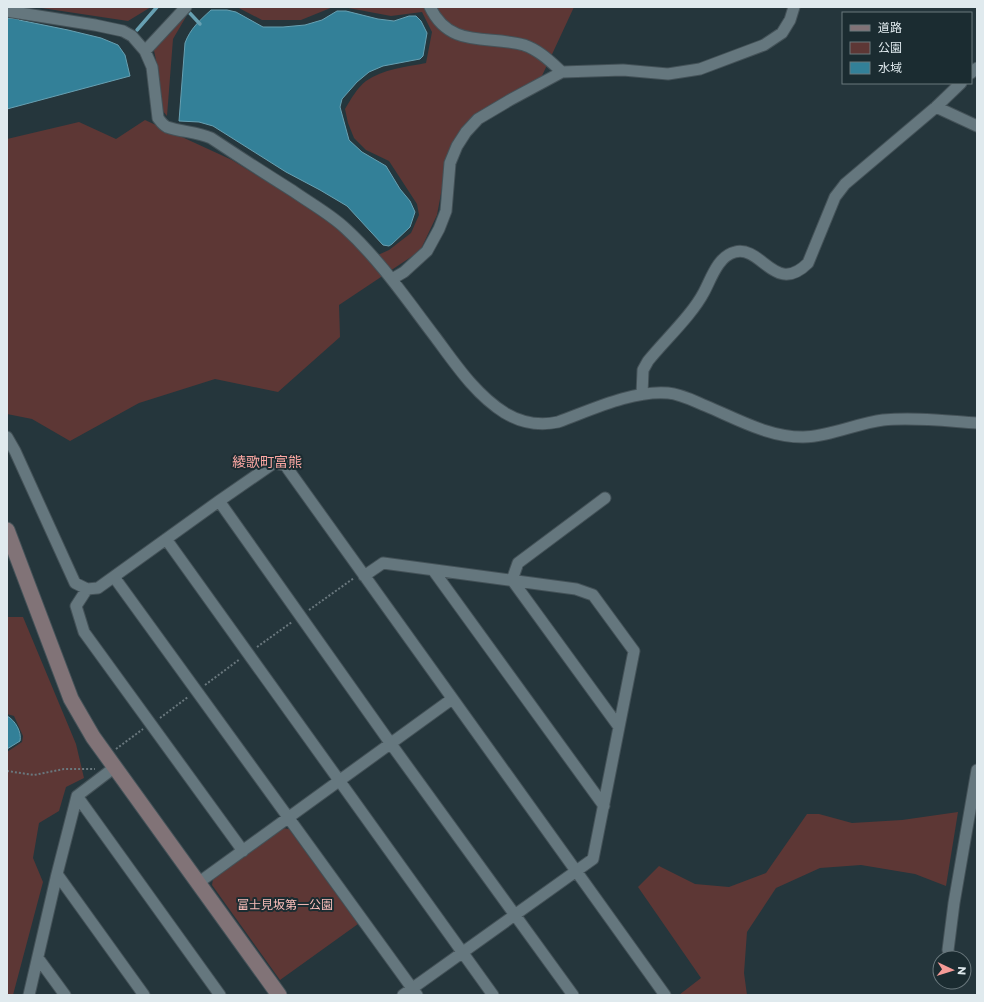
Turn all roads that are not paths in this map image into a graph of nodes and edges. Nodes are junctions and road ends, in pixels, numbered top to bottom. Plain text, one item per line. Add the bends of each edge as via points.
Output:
1 (430, 7) edge
2 (794, 7) edge
3 (185, 8) edge
4 (7, 11) edge
5 (145, 51) junction
6 (562, 72) junction
7 (960, 84) edge
8 (936, 107) junction
9 (977, 126) edge
10 (392, 279) junction
11 (642, 394) junction
12 (977, 423) edge
13 (7, 437) edge
14 (605, 498) dead end
15 (219, 501) junction
16 (7, 530) edge
17 (166, 539) junction
18 (433, 570) junction
19 (363, 574) junction
20 (114, 576) junction
21 (512, 580) junction
22 (88, 589) junction
23 (452, 699) junction
24 (619, 727) junction
25 (391, 744) junction
26 (111, 762) junction
27 (977, 770) edge
28 (339, 780) junction
29 (77, 796) junction
30 (604, 806) junction
31 (288, 817) junction
32 (243, 851) junction
33 (577, 872) junction
34 (57, 874) junction
35 (198, 883) junction
36 (516, 915) junction
37 (948, 950) dead end
38 (463, 952) junction
39 (38, 958) junction
40 (415, 992) edge
41 (29, 995) edge
42 (65, 995) edge
43 (144, 995) edge
44 (220, 995) edge
45 (279, 995) edge
46 (403, 995) edge
47 (493, 995) edge
48 (573, 995) edge
49 (665, 995) edge

1 - 6 street via 434,17 455,34 468,39 511,42 526,46 539,52
2 - 6 street via 782,33 764,46 700,69 668,74 623,70
3 - 5 street
4 - 5 street via 123,31 132,36
5 - 10 street via 152,67 158,118 161,123 211,138 312,204 344,227 368,250
6 - 10 street via 478,119 466,132 450,163 446,210 439,229 427,251 404,272
7 - 8 street
8 - 9 street
8 - 11 street via 845,184 835,197 808,263 800,271 790,274 777,273 752,255 743,252 734,252 725,258 717,267 704,294 648,361 643,370
10 - 11 street via 461,372 479,392 505,413 520,421 548,424 558,422
11 - 12 street via 670,393 756,428 798,437 814,436 882,420
13 - 22 street via 75,583
14 - 21 street via 518,563
15 - 17 street
15 - 19 street via 274,463 285,465
15 - 25 street
16 - 26 street via 71,699
17 - 20 street
17 - 28 street
18 - 19 street via 383,563
18 - 21 street
18 - 30 street
19 - 23 street
20 - 22 street via 98,588
20 - 31 street
21 - 24 street
21 - 24 street via 576,589 593,595 602,607 634,651
22 - 32 street via 76,606 84,632
23 - 25 street
23 - 33 street
24 - 30 street
25 - 28 street
25 - 36 street
26 - 29 street
26 - 35 street
27 - 37 street
28 - 31 street
28 - 38 street
29 - 34 street
29 - 44 street
30 - 33 street via 593,859
31 - 32 street
31 - 40 street
32 - 35 street
33 - 36 street
33 - 49 street
34 - 39 street
34 - 43 street
35 - 45 street
36 - 38 street
36 - 48 street
38 - 40 street
38 - 47 street
39 - 41 street
39 - 42 street
40 - 46 street

